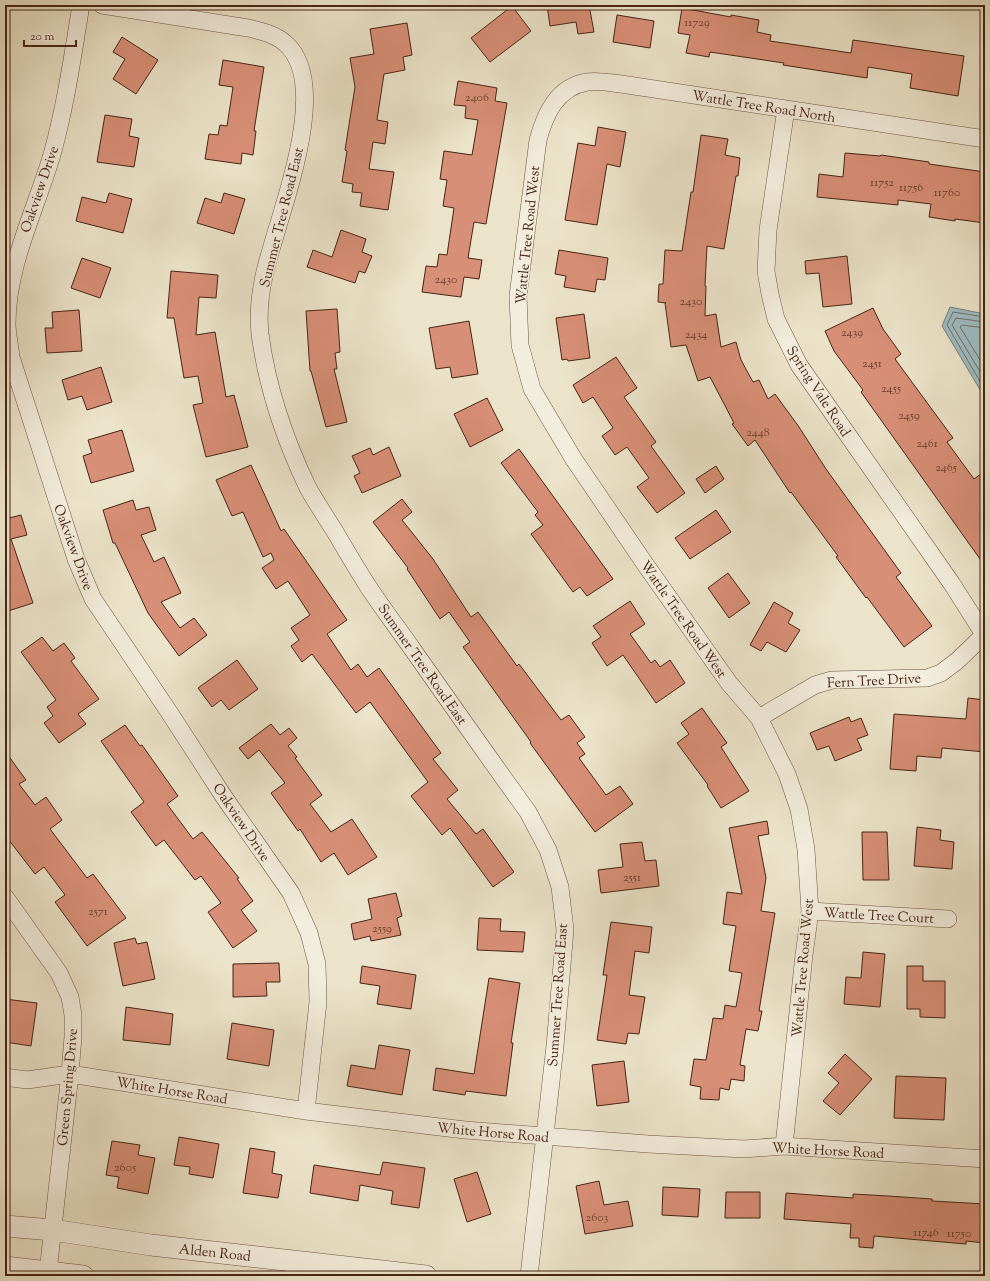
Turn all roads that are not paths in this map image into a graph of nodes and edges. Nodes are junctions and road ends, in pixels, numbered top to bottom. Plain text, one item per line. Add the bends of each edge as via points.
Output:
1 (81, 5) edge
2 (102, 5) edge
3 (550, 107) joint
4 (786, 109) junction
5 (985, 139) edge
6 (984, 636) edge
7 (759, 718) junction
8 (5, 897) edge
9 (810, 911) junction
10 (948, 919) dead end
11 (70, 1074) junction
12 (5, 1077) edge
13 (306, 1111) junction
14 (545, 1136) junction
15 (784, 1146) junction
16 (985, 1159) edge
17 (5, 1226) edge
18 (53, 1230) junction
19 (5, 1267) edge
20 (48, 1272) junction
21 (83, 1276) edge
22 (426, 1276) edge
23 (529, 1276) edge

1 - 13 street, Oakview Drive via 55,144 21,242 11,281 7,324 11,357 76,559 93,599 291,893 309,933 317,964 318,1002
2 - 14 street, Summer Tree Road East via 270,33 286,43 297,58 304,88 304,121 292,182 264,277 260,305 260,331 267,375 287,439 309,489 365,582 528,812 548,850 560,887 564,930
3 - 4 street, Wattle Tree Road North via 571,87 588,82 621,84
3 - 7 street, Wattle Tree Road West via 538,140 518,296 520,345 532,389 573,458 645,564 730,683
4 - 5 street, Wattle Tree Road North
4 - 6 street, Spring Vale Road via 768,230 766,271 776,319 799,365 952,584
6 - 7 street, Fern Tree Drive via 941,673 927,678 832,680 815,685
7 - 9 street, Wattle Tree Road West via 786,774 799,809 806,849
8 - 11 street, Green Spring Drive via 59,973 70,997 73,1037
9 - 10 street, Wattle Tree Court
9 - 15 street, Wattle Tree Road West
11 - 12 street, White Horse Road via 27,1080
11 - 13 street, White Horse Road
11 - 18 street, Green Spring Drive
13 - 14 street, White Horse Road via 465,1130
14 - 15 street, White Horse Road via 744,1149
14 - 23 street, Summer Tree Road East
15 - 16 street, White Horse Road
17 - 18 street, Alden Road
18 - 20 street, Green Spring Drive
18 - 22 street, Alden Road via 151,1245
19 - 20 street
20 - 21 street

